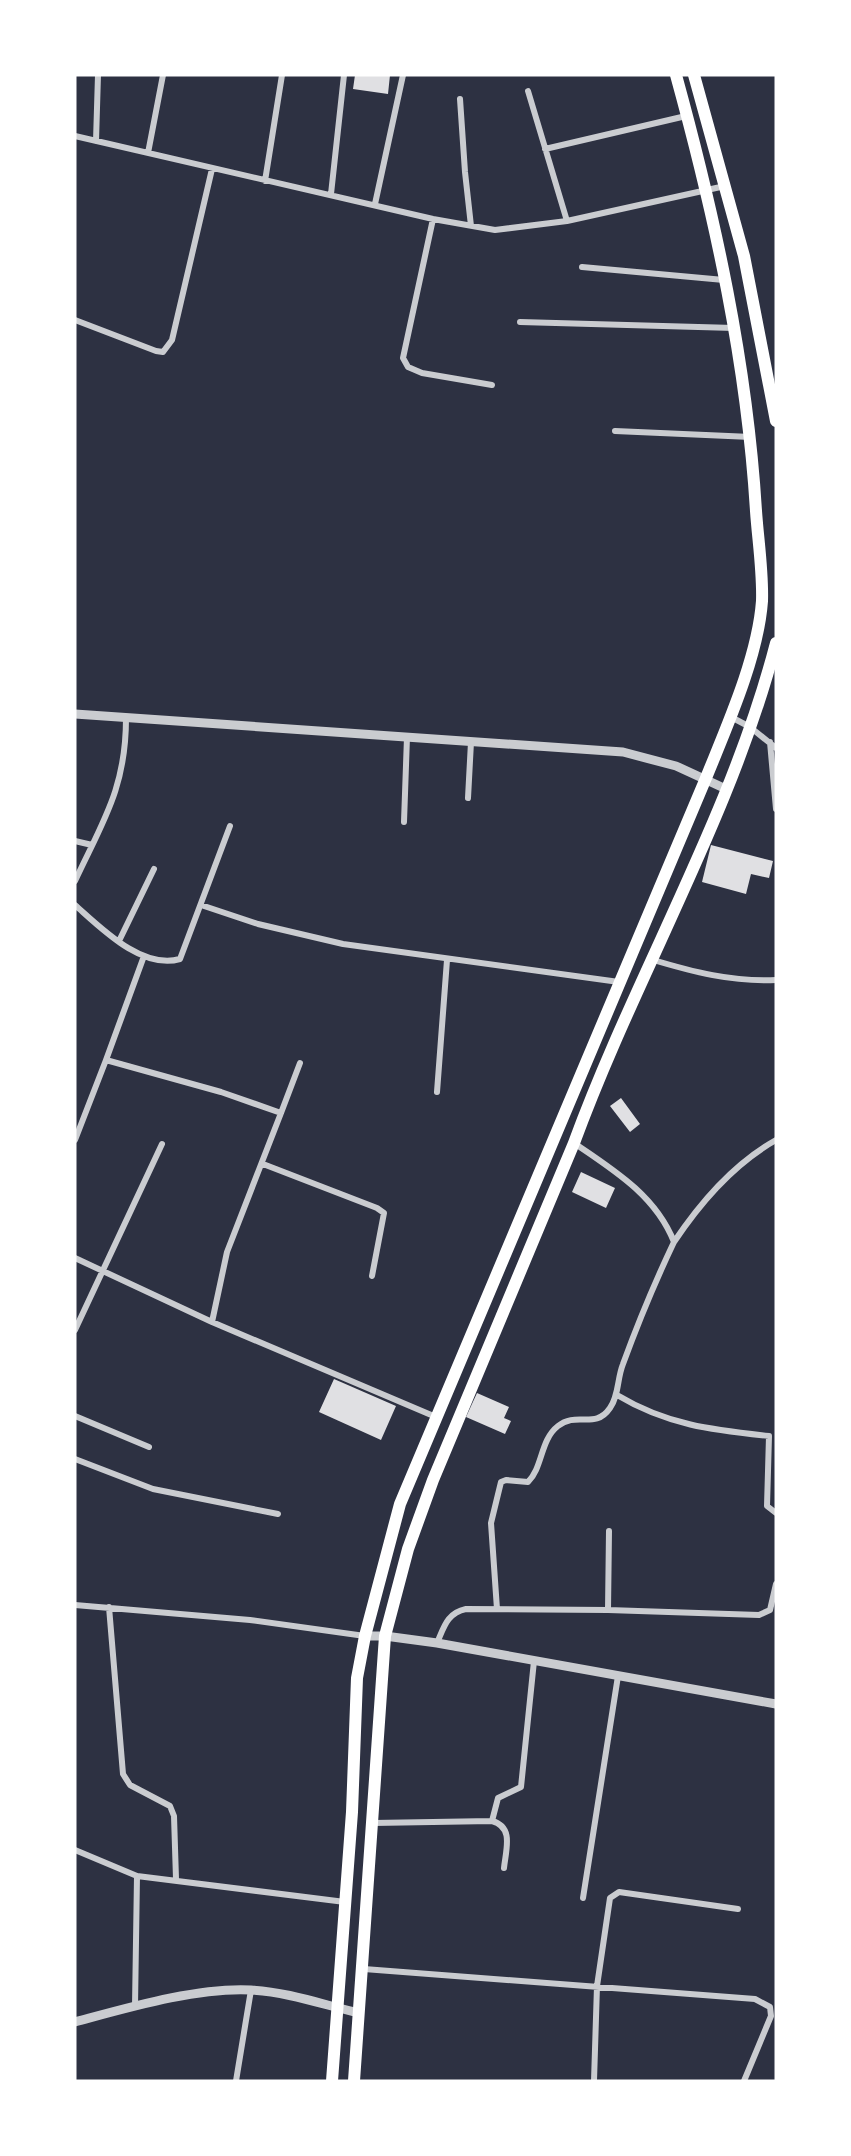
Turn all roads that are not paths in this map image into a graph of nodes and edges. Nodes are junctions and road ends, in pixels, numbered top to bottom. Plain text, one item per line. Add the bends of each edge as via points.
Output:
1 (98, 75) edge
2 (163, 75) edge
3 (282, 75) edge
4 (344, 75) edge
5 (403, 75) edge
6 (676, 75) edge
7 (694, 75) edge
8 (528, 91) dead end
9 (460, 99) dead end
10 (687, 116) junction
11 (75, 136) edge
12 (96, 141) junction
13 (545, 148) junction
14 (148, 153) junction
15 (212, 169) junction
16 (265, 181) junction
17 (725, 186) junction
18 (705, 192) junction
19 (331, 194) junction
20 (375, 204) junction
21 (433, 219) junction
22 (567, 221) junction
23 (471, 226) junction
24 (582, 267) dead end
25 (724, 280) junction
26 (75, 320) edge
27 (520, 322) dead end
28 (734, 328) junction
29 (492, 385) dead end
30 (776, 421) edge
31 (615, 431) dead end
32 (752, 437) junction
33 (776, 643) edge
34 (75, 714) edge
35 (731, 716) junction
36 (126, 718) junction
37 (750, 727) junction
38 (407, 737) junction
39 (471, 742) junction
40 (770, 742) junction
41 (776, 748) edge
42 (706, 778) junction
43 (726, 789) junction
44 (468, 798) dead end
45 (776, 809) edge
46 (404, 822) dead end
47 (230, 826) dead end
48 (75, 841) edge
49 (92, 845) junction
50 (154, 869) dead end
51 (75, 881) edge
52 (75, 905) edge
53 (201, 905) junction
54 (119, 941) junction
55 (144, 956) junction
56 (651, 958) junction
57 (447, 960) junction
58 (776, 980) edge
59 (619, 982) junction
60 (106, 1060) junction
61 (300, 1063) dead end
62 (437, 1092) dead end
63 (281, 1113) junction
64 (75, 1140) edge
65 (776, 1140) edge
66 (574, 1143) junction
67 (162, 1144) dead end
68 (262, 1164) junction
69 (674, 1242) junction
70 (75, 1258) edge
71 (104, 1271) junction
72 (372, 1276) dead end
73 (212, 1322) junction
74 (75, 1330) edge
75 (617, 1395) junction
76 (75, 1416) edge
77 (436, 1417) junction
78 (772, 1436) edge
79 (149, 1448) dead end
80 (75, 1459) edge
81 (776, 1513) edge
82 (278, 1514) dead end
83 (609, 1531) dead end
84 (776, 1584) edge
85 (75, 1605) edge
86 (109, 1607) junction
87 (497, 1609) junction
88 (608, 1610) junction
89 (365, 1636) junction
90 (385, 1636) junction
91 (436, 1643) junction
92 (534, 1661) junction
93 (618, 1676) junction
94 (776, 1704) edge
95 (492, 1821) junction
96 (373, 1823) junction
97 (75, 1850) edge
98 (504, 1868) dead end
99 (137, 1876) junction
100 (176, 1879) junction
101 (584, 1898) dead end
102 (345, 1902) junction
103 (738, 1909) dead end
104 (364, 1973) junction
105 (597, 1986) junction
106 (251, 1990) junction
107 (135, 2006) junction
108 (336, 2008) junction
109 (359, 2013) junction
110 (75, 2022) edge
111 (236, 2081) edge
112 (332, 2081) edge
113 (354, 2081) edge
114 (594, 2081) edge
115 (744, 2081) edge

1 - 12 street
2 - 14 street
3 - 16 street
4 - 19 street
5 - 20 street
6 - 10 highway
7 - 17 highway
8 - 13 street
9 - 23 street
10 - 13 street
10 - 18 highway
11 - 12 street
12 - 14 street
13 - 22 street
14 - 15 street
15 - 16 street
15 - 26 street via 168,347 163,352 156,351
16 - 19 street
17 - 18 street
17 - 30 highway via 744,256
18 - 22 street
18 - 25 highway
19 - 20 street
20 - 21 street
21 - 23 street
21 - 29 street via 403,358 408,367 423,373
22 - 23 street via 495,230
24 - 25 street
25 - 28 highway
27 - 28 street
28 - 32 highway
31 - 32 street
32 - 35 highway via 762,601
33 - 37 highway
34 - 36 street
35 - 37 street
35 - 42 highway
36 - 38 street
36 - 49 street via 121,776 102,830
37 - 40 street
37 - 43 highway
38 - 39 street
38 - 46 street
39 - 42 street via 623,752
39 - 44 street
40 - 41 street
40 - 45 street
42 - 43 street
42 - 59 highway
43 - 56 highway
47 - 53 street
48 - 49 street
49 - 51 street
50 - 54 street
52 - 54 street
53 - 55 street via 180,959
53 - 57 street via 306,936
54 - 55 street
55 - 60 street
56 - 58 street via 727,979
56 - 66 highway
57 - 59 street
57 - 62 street
59 - 77 highway
60 - 63 street
60 - 64 street
61 - 63 street
63 - 68 street
65 - 69 street via 722,1183
66 - 69 street via 646,1196 667,1224
66 - 90 highway via 433,1480 408,1549
67 - 71 street
68 - 72 street via 384,1213
68 - 73 street via 227,1252
69 - 75 street via 623,1364
70 - 71 street
71 - 73 street
71 - 74 street
73 - 77 street
75 - 78 street via 668,1420 700,1428
75 - 87 street via 603,1418 568,1421 555,1429 528,1482 501,1482 491,1523
76 - 79 street
77 - 89 highway via 400,1504
78 - 81 street via 766,1506
80 - 82 street via 153,1489
83 - 88 street
84 - 88 street via 770,1610 759,1616
85 - 86 street
86 - 89 street
86 - 100 street via 123,1774 130,1785 170,1806 174,1816
87 - 88 street
87 - 91 street via 455,1611
89 - 90 street
89 - 102 highway via 357,1678
90 - 91 street
90 - 96 highway
91 - 92 street
92 - 93 street
92 - 95 street via 521,1787 498,1798
93 - 94 street
93 - 101 street
95 - 96 street
95 - 98 street via 507,1830
96 - 104 highway
97 - 99 street
99 - 100 street
99 - 107 street
100 - 102 street
102 - 108 highway
103 - 105 street via 619,1892 607,1906
104 - 105 street
104 - 109 highway
105 - 114 street
105 - 115 street via 765,2002 771,2016
106 - 107 street via 224,1990
106 - 108 street
106 - 111 street
107 - 110 street
108 - 109 street
108 - 112 highway
109 - 113 highway

